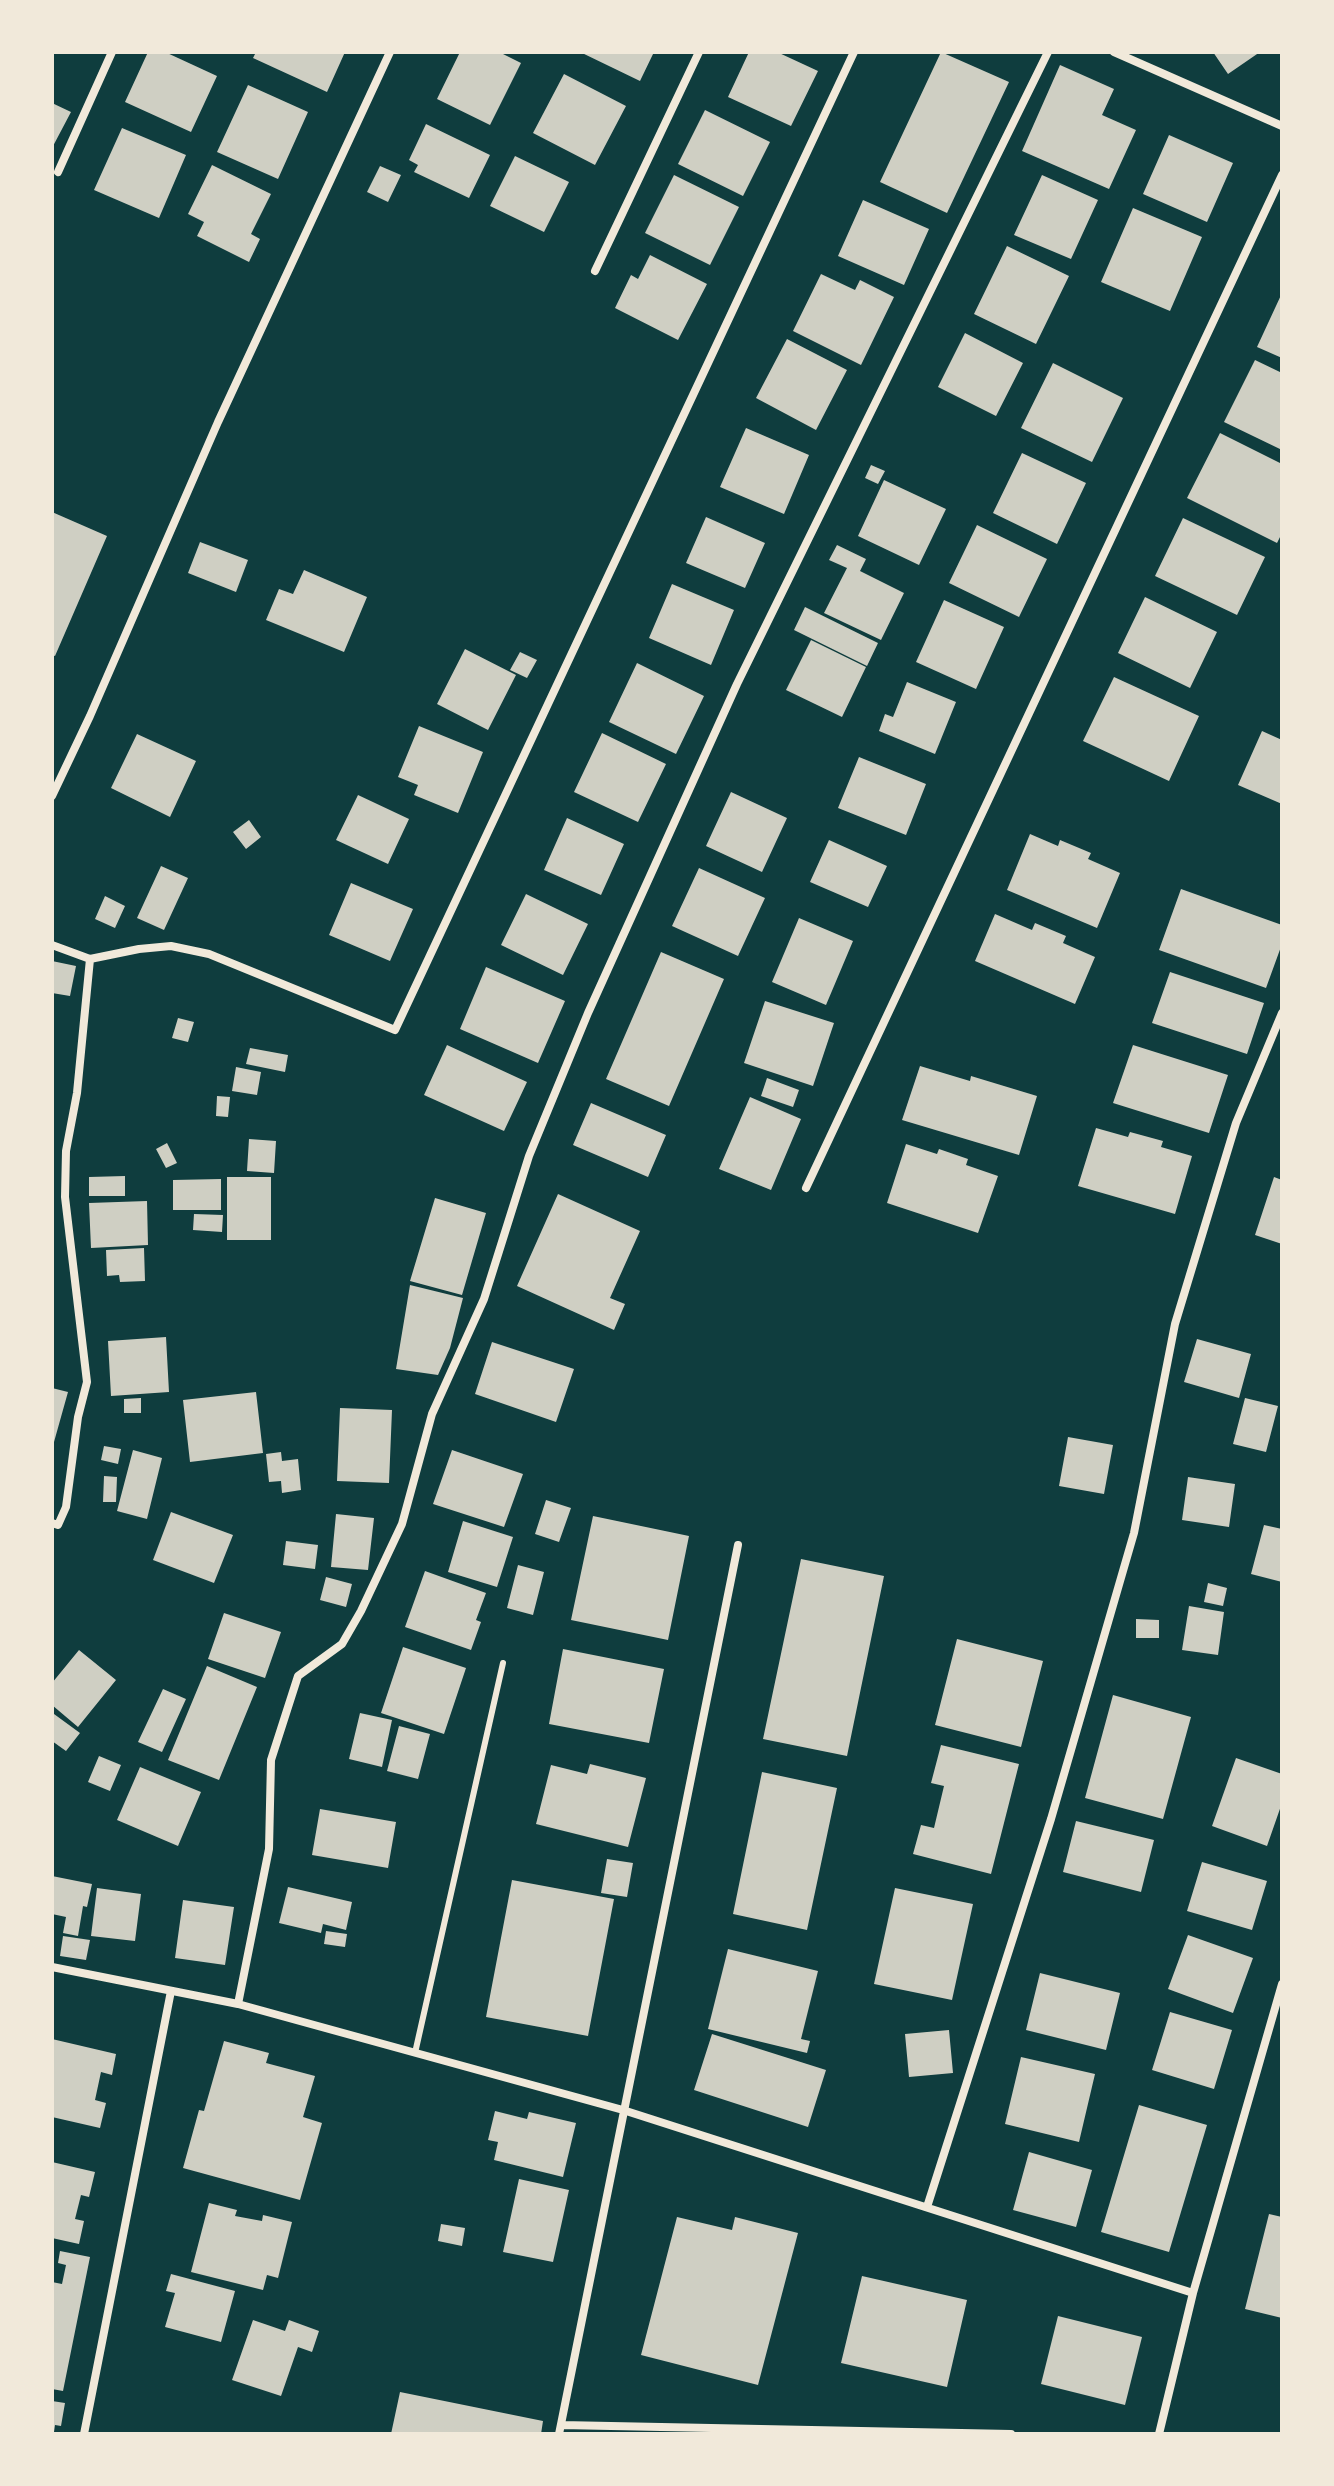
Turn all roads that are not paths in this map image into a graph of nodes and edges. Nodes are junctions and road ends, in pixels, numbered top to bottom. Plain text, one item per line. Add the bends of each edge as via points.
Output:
1 (112, 52) edge
2 (390, 52) edge
3 (699, 52) edge
4 (854, 52) edge
5 (1048, 52) edge
6 (1114, 52) edge
7 (1282, 126) edge
8 (58, 172) dead end
9 (1282, 175) edge
10 (595, 271) dead end
11 (52, 796) edge
12 (52, 945) edge
13 (90, 959) junction
14 (1282, 1013) edge
15 (806, 1188) dead end
16 (52, 1523) edge
17 (738, 1545) dead end
18 (503, 1663) dead end
19 (52, 1967) edge
20 (1282, 1984) edge
21 (171, 1991) junction
22 (238, 2004) junction
23 (415, 2053) junction
24 (623, 2110) junction
25 (927, 2207) junction
26 (1193, 2293) junction
27 (560, 2429) edge
28 (84, 2434) edge
29 (1011, 2434) edge
30 (1159, 2434) edge

1 - 8 street
2 - 11 street
3 - 10 street
4 - 13 street via 395,1030 209,954 171,946
5 - 22 street via 737,684 588,1013 529,1156 484,1299 432,1414 402,1524 342,1644 298,1676 271,1760 269,1849
6 - 7 street
9 - 15 street
12 - 13 street
13 - 16 street via 65,1197 87,1382 66,1507 58,1525
14 - 25 street via 1236,1123 1175,1324 1134,1533 1051,1819
17 - 24 street
18 - 23 lane
19 - 21 street
20 - 26 street
21 - 22 street
21 - 28 street
22 - 23 street
23 - 24 street
24 - 25 street
24 - 27 street
25 - 26 street
26 - 30 street
27 - 29 street

